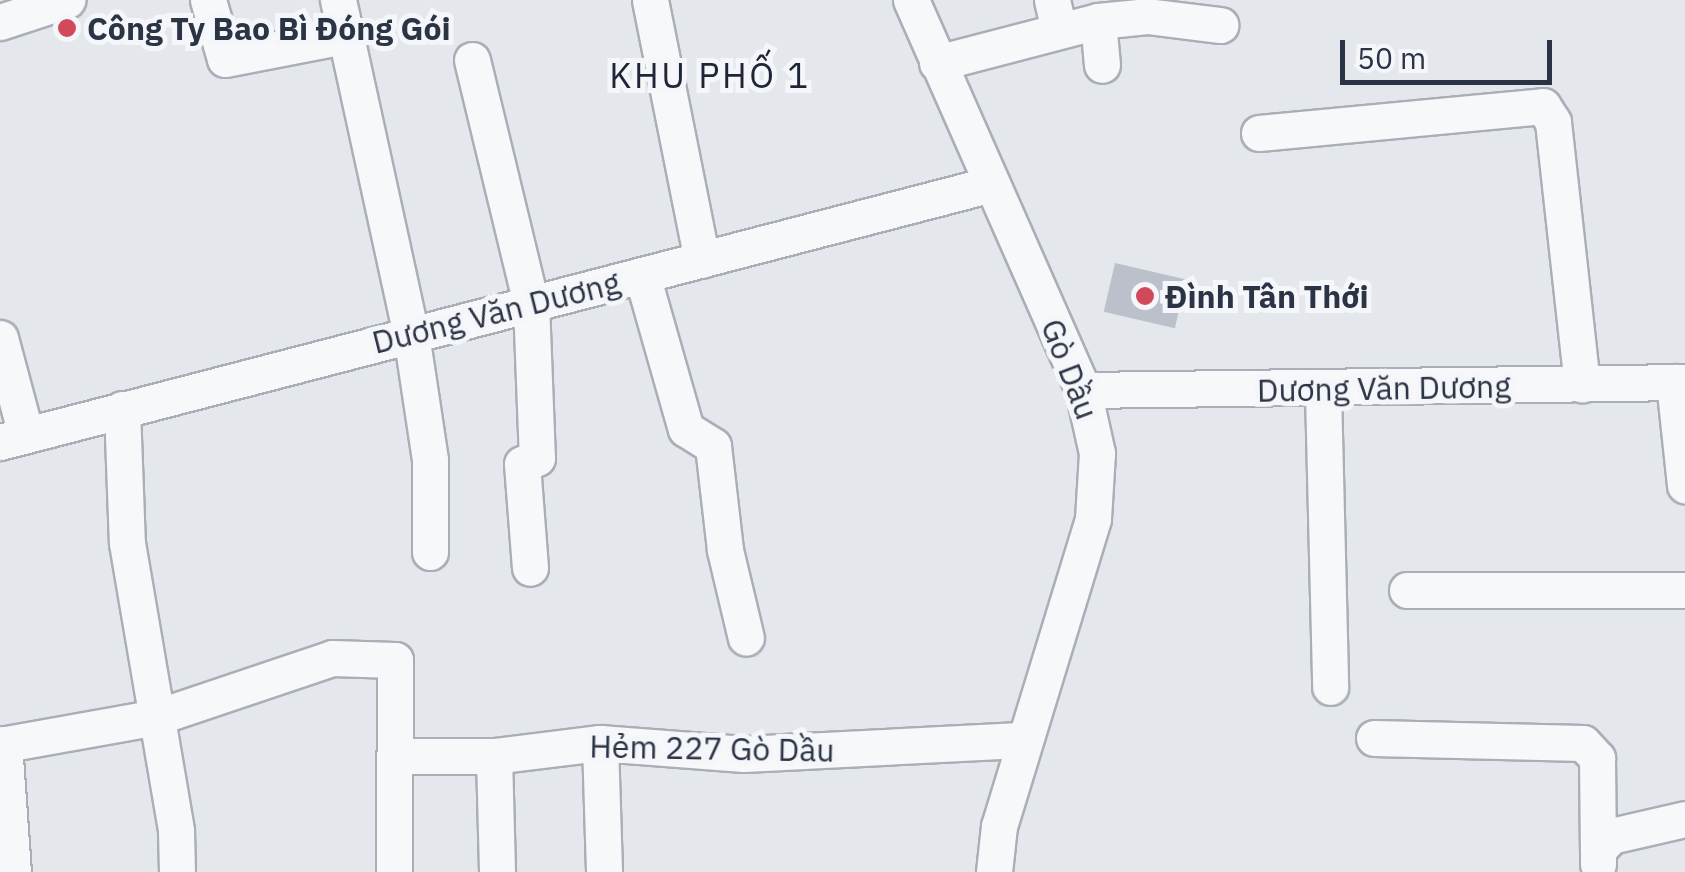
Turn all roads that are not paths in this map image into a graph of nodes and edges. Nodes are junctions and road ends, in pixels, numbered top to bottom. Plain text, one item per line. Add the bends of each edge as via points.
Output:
1 (67, 0) edge
2 (208, 0) edge
3 (338, 0) edge
4 (650, 0) edge
5 (911, 0) edge
6 (1113, 13) edge
7 (1055, 15) edge
8 (0, 22) edge
9 (1220, 25) dead end
10 (344, 36) junction
11 (472, 60) dead end
12 (937, 63) junction
13 (1102, 66) dead end
14 (1259, 133) dead end
15 (992, 184) junction
16 (702, 260) junction
17 (642, 275) junction
18 (531, 303) junction
19 (411, 334) junction
20 (0, 338) edge
21 (1679, 382) edge
22 (1582, 384) junction
23 (1083, 390) junction
24 (1323, 392) junction
25 (122, 409) junction
26 (13, 438) edge
27 (1685, 485) edge
28 (430, 552) dead end
29 (530, 568) dead end
30 (1407, 590) dead end
31 (1685, 590) edge
32 (746, 638) dead end
33 (1330, 687) dead end
34 (157, 717) junction
35 (1374, 738) dead end
36 (1025, 740) junction
37 (600, 743) junction
38 (2, 744) edge
39 (400, 756) junction
40 (494, 756) junction
41 (1685, 818) edge
42 (1598, 861) edge
43 (13, 872) edge
44 (177, 872) edge
45 (394, 872) edge
46 (497, 872) edge
47 (604, 872) edge
48 (994, 872) edge

1 - 8 street
2 - 10 street via 226,59
3 - 10 street
4 - 16 street
5 - 12 street, Gò Dầu
6 - 7 street
6 - 9 street
6 - 13 street
7 - 12 street
10 - 19 street
11 - 18 street
12 - 15 street, Gò Dầu
14 - 22 street via 1543,106 1552,122
15 - 16 street, Dương Văn Dương
15 - 23 street, Gò Dầu
16 - 17 street, Dương Văn Dương
17 - 18 street, Dương Văn Dương
17 - 32 street via 686,430 713,446 725,550
18 - 19 street, Dương Văn Dương
18 - 29 street via 537,458 522,464
19 - 25 street, Dương Văn Dương
19 - 28 street via 430,460
20 - 26 street
21 - 22 street, Dương Văn Dương
21 - 27 street
22 - 24 street, Dương Văn Dương
23 - 24 street, Dương Văn Dương
23 - 36 street, Gò Dầu via 1096,453 1093,519
24 - 33 street
25 - 26 street, Dương Văn Dương
25 - 34 street via 127,542
30 - 31 street
34 - 38 street
34 - 39 street via 332,658 395,660
34 - 44 street
35 - 42 street via 1583,743 1596,758
36 - 37 street, Hẻm 227 Gò Dầu via 744,754
36 - 48 street, Gò Dầu via 999,826
37 - 40 street, Hẻm 227 Gò Dầu
37 - 47 street
38 - 43 street
39 - 40 street, Hẻm 227 Gò Dầu
39 - 45 street
40 - 46 street
41 - 42 street via 1611,836

